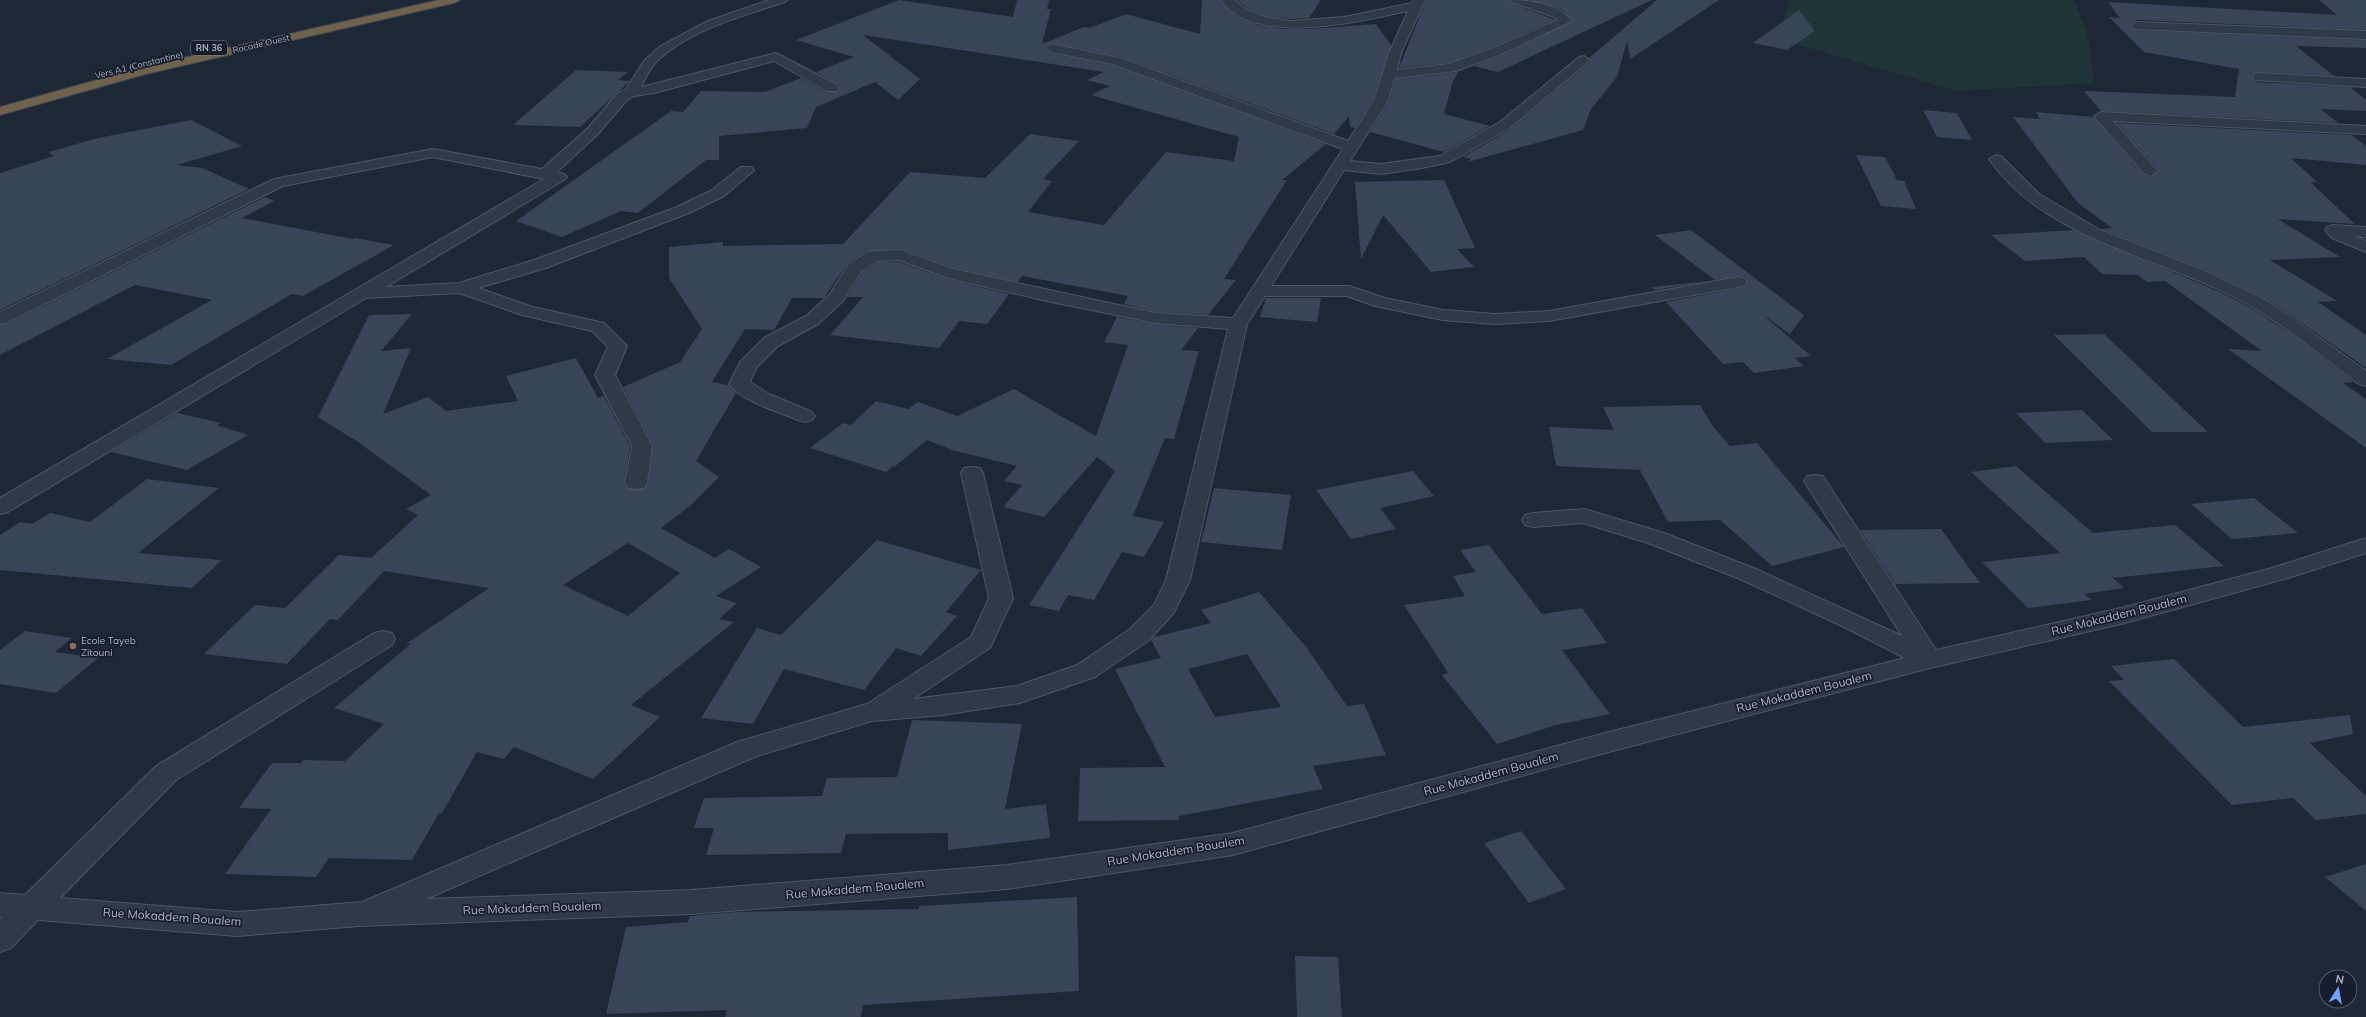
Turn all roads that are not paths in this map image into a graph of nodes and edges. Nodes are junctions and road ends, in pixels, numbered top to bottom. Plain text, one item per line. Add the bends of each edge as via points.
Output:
1 (419, 0) edge
2 (454, 0) edge
3 (781, 0) edge
4 (1227, 0) edge
5 (1516, 0) edge
6 (1417, 3) edge
7 (2138, 26) dead end
8 (2366, 35) edge
9 (1050, 48) dead end
10 (1584, 60) dead end
11 (1389, 75) junction
12 (2260, 77) dead end
13 (2366, 83) edge
14 (832, 88) dead end
15 (631, 92) junction
16 (0, 101) edge
17 (0, 111) edge
18 (2366, 130) edge
19 (1347, 156) junction
20 (1996, 159) dead end
21 (746, 170) dead end
22 (2150, 171) dead end
23 (546, 175) junction
24 (2366, 232) edge
25 (2366, 248) edge
26 (1738, 282) dead end
27 (460, 288) junction
28 (1259, 291) junction
29 (363, 293) junction
30 (0, 319) edge
31 (1238, 324) junction
32 (2366, 380) edge
33 (805, 416) dead end
34 (972, 472) dead end
35 (1815, 481) dead end
36 (636, 484) dead end
37 (0, 507) edge
38 (1533, 520) dead end
39 (2366, 546) edge
40 (383, 639) dead end
41 (1930, 660) junction
42 (872, 712) junction
43 (0, 904) edge
44 (31, 907) junction
45 (359, 914) junction
46 (0, 939) edge

1 - 16 highway, Vers A1 (Constantine) / RN 36 via 171,56
2 - 17 highway, Rocade Ouest via 143,71
3 - 15 street via 688,35 650,61
4 - 6 street via 1233,6 1265,21 1286,25 1325,22
5 - 11 street via 1558,14 1566,21 1451,68
6 - 11 street via 1395,53
7 - 8 street
9 - 19 street via 1115,61
10 - 19 street via 1504,125 1445,158 1422,164 1381,169
11 - 19 street via 1381,101
12 - 13 street
14 - 15 street via 776,57 654,89
15 - 23 street via 622,97 593,131
18 - 22 street via 2101,116
19 - 28 street
20 - 32 street via 2033,197 2094,233 2192,272 2262,305
21 - 27 street via 718,193 683,210 540,264
23 - 29 street via 559,177
23 - 30 street via 433,153 279,182
24 - 25 street via 2333,230
26 - 28 street via 1550,316 1495,319 1443,315 1381,302 1349,291
27 - 29 street
27 - 36 street via 528,311 598,326 618,346 605,375 642,446
28 - 31 street
29 - 37 street
31 - 33 street via 1156,318 948,273 901,255 873,256 854,269 837,297 812,320 771,342 747,366 739,384 762,398
31 - 42 street via 1178,580 1164,609 1139,635 1086,671 1020,694 943,706
34 - 42 street via 1001,598 981,642 921,683
35 - 41 street
38 - 41 street via 1584,516 1656,538 1748,574 1844,617
39 - 41 street, Rue Mokaddem Boualem via 2280,573 2125,615
40 - 44 street via 166,773
41 - 45 street, Rue Mokaddem Boualem via 1604,743 1233,844 992,878 691,902
42 - 45 street via 747,749
43 - 44 street, Rue Mokaddem Boualem
44 - 45 street, Rue Mokaddem Boualem via 237,924
44 - 46 street

